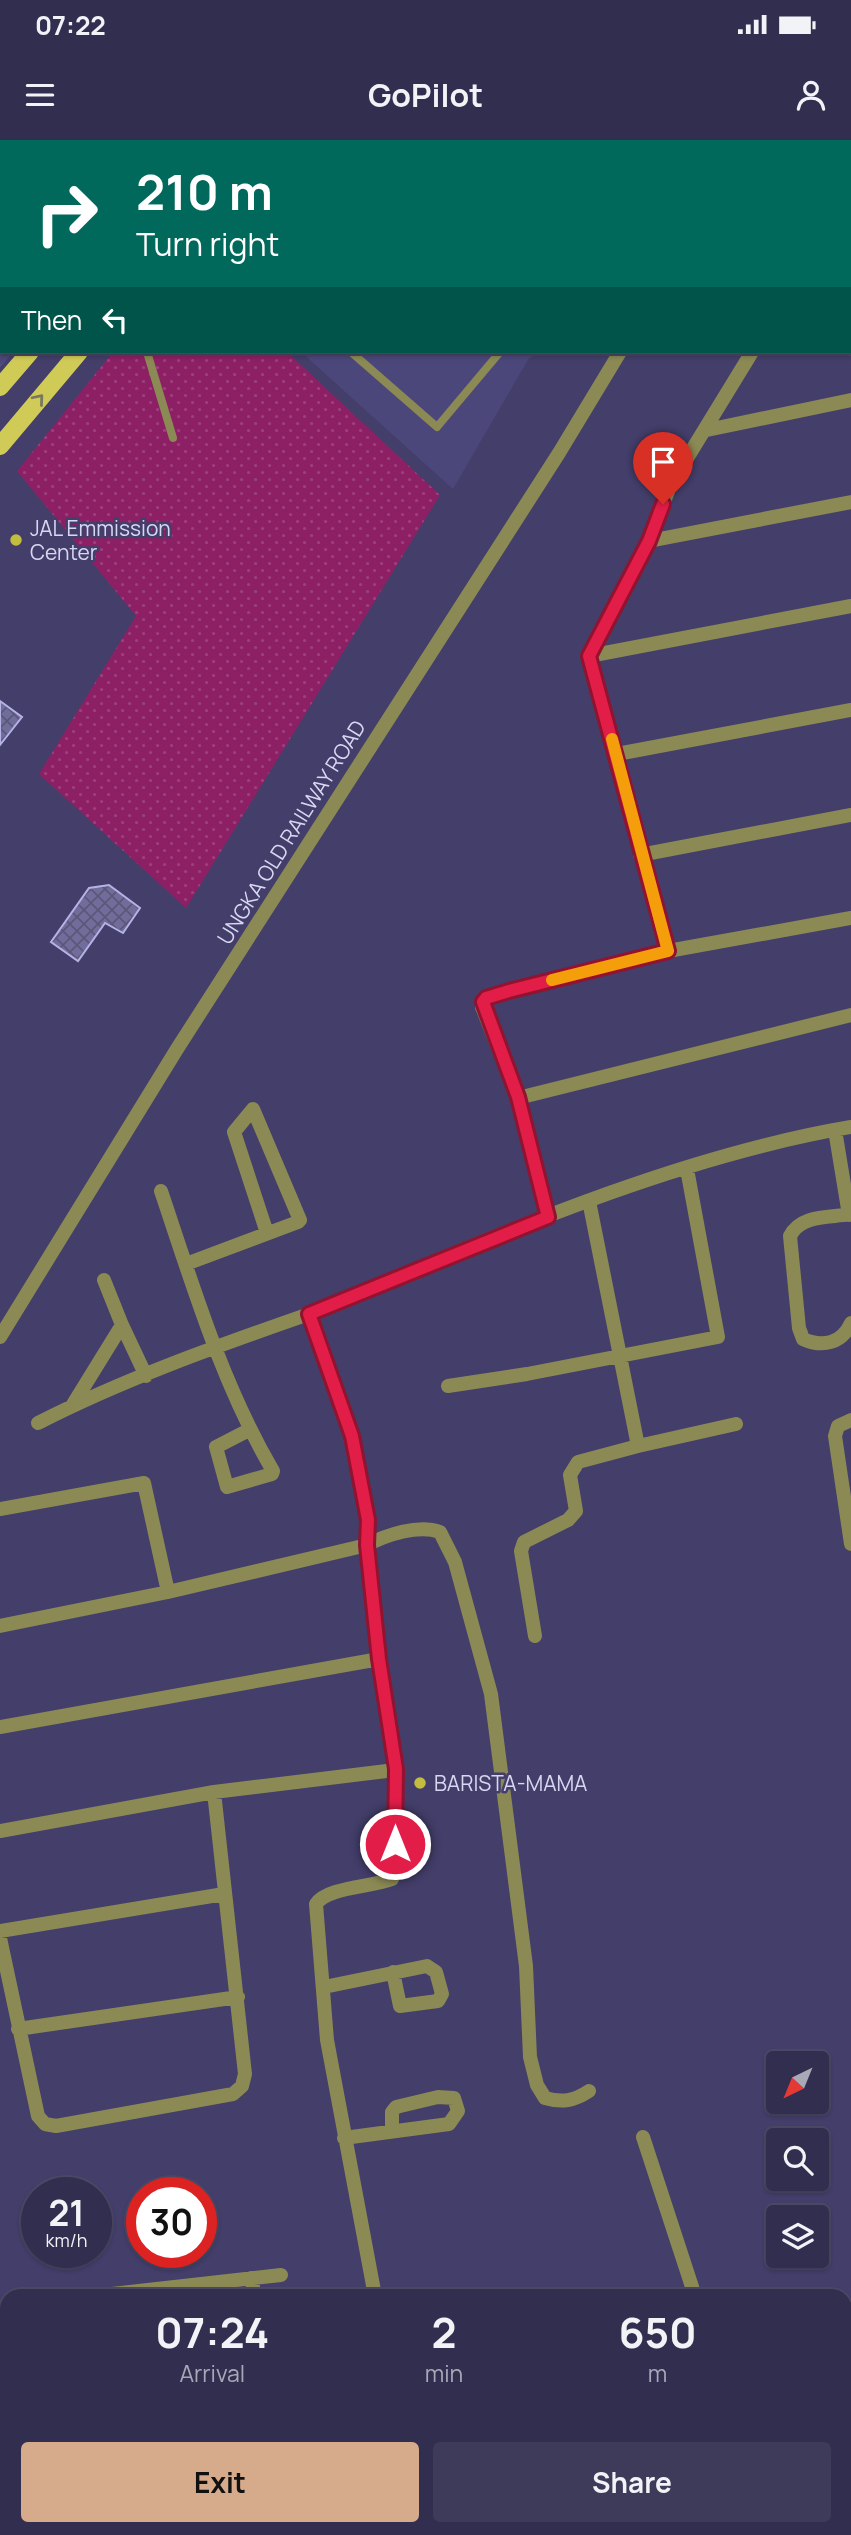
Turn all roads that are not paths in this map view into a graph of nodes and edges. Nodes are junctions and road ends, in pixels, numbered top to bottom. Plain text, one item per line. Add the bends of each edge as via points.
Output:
1 (28, 354) edge
2 (77, 354) edge
3 (148, 354) edge
4 (353, 354) edge
5 (498, 354) edge
6 (619, 354) edge
7 (751, 354) edge
8 (0, 387) edge
9 (851, 400) edge
10 (707, 430) junction
11 (173, 438) dead end
12 (0, 446) edge
13 (851, 502) edge
14 (649, 541) junction
15 (851, 606) edge
16 (589, 656) junction
17 (851, 710) edge
18 (617, 754) junction
19 (851, 815) edge
20 (640, 855) junction
21 (851, 918) edge
22 (668, 951) junction
23 (851, 1015) edge
24 (518, 1097) junction
25 (851, 1127) edge
26 (835, 1130) junction
27 (687, 1169) junction
28 (161, 1191) dead end
29 (589, 1201) junction
30 (850, 1214) edge
31 (548, 1217) junction
32 (267, 1233) junction
33 (186, 1264) junction
34 (104, 1280) dead end
35 (309, 1314) junction
36 (851, 1323) edge
37 (122, 1325) junction
38 (0, 1336) edge
39 (216, 1347) junction
40 (621, 1355) junction
41 (146, 1376) junction
42 (448, 1385) dead end
43 (72, 1406) junction
44 (851, 1420) edge
45 (38, 1423) dead end
46 (736, 1424) dead end
47 (249, 1430) junction
48 (638, 1446) junction
49 (0, 1508) edge
50 (850, 1527) edge
51 (851, 1544) edge
52 (367, 1545) junction
53 (168, 1592) junction
54 (0, 1626) edge
55 (535, 1636) dead end
56 (379, 1659) junction
57 (0, 1727) edge
58 (396, 1769) junction
59 (214, 1792) junction
60 (0, 1831) edge
61 (224, 1894) junction
62 (0, 1931) edge
63 (0, 1938) edge
64 (393, 1972) dead end
65 (324, 1987) junction
66 (238, 1997) junction
67 (18, 2029) junction
68 (589, 2091) dead end
69 (392, 2129) dead end
70 (643, 2137) dead end
71 (344, 2138) junction
72 (281, 2274) dead end
73 (251, 2278) junction
74 (183, 2289) edge
75 (253, 2289) edge
76 (374, 2289) edge
77 (693, 2289) edge

1 - 8 main road
12 -> 2 main road
3 - 11 lane
4 - 5 lane via 437,427
6 - 38 street, UNGKA OLD RAILWAY ROAD
7 - 10 street
9 - 10 street
10 - 14 street via 670,486
13 - 14 street
14 - 16 street
15 - 16 street
16 - 18 street
17 - 18 street
18 - 20 street
19 - 20 street
20 - 22 street
21 - 22 street
22 - 24 street via 486,998 482,1006
23 - 24 street
24 - 31 street
25 - 26 street
26 - 27 street
26 - 30 street
27 - 29 street
27 - 40 street via 718,1336
28 - 33 street
29 - 31 street
29 - 40 street
30 - 36 street via 807,1220 796,1225 790,1236 803,1339 835,1342
31 - 35 street
32 - 32 street via 298,1222 302,1216 253,1109 234,1132
32 - 33 street
33 - 39 street
34 - 37 street
35 - 39 street
35 - 52 street via 352,1436 368,1520
37 - 41 street
37 - 43 street
39 - 41 street
39 - 47 street
40 - 42 street
40 - 48 street
41 - 43 street
43 - 45 street
44 - 50 street via 838,1426 835,1436
46 - 48 street
47 - 47 street via 273,1472 227,1487 216,1447
48 - 55 street via 578,1462 570,1475 576,1511 568,1520 524,1542 521,1551
49 - 53 street via 144,1483
50 - 51 street
52 - 53 street
52 - 56 street
52 - 68 street via 383,1537 435,1530 448,1545 491,1694 526,1966 530,2057 537,2085 545,2098 558,2102 577,2099
53 - 54 street
56 - 57 street
56 - 58 street
58 - 59 street
58 - 65 street via 392,1879 329,1893 316,1904
59 - 60 street
59 - 61 street
61 - 62 street
61 - 66 street
63 - 67 street
64 - 65 street
65 - 71 street via 327,2040
66 - 67 street
66 - 67 street via 245,2074 242,2086 233,2094 56,2126 45,2124 38,2116
69 - 71 street
70 - 77 street
71 - 76 street
72 - 73 street
73 - 74 street
73 - 75 street

